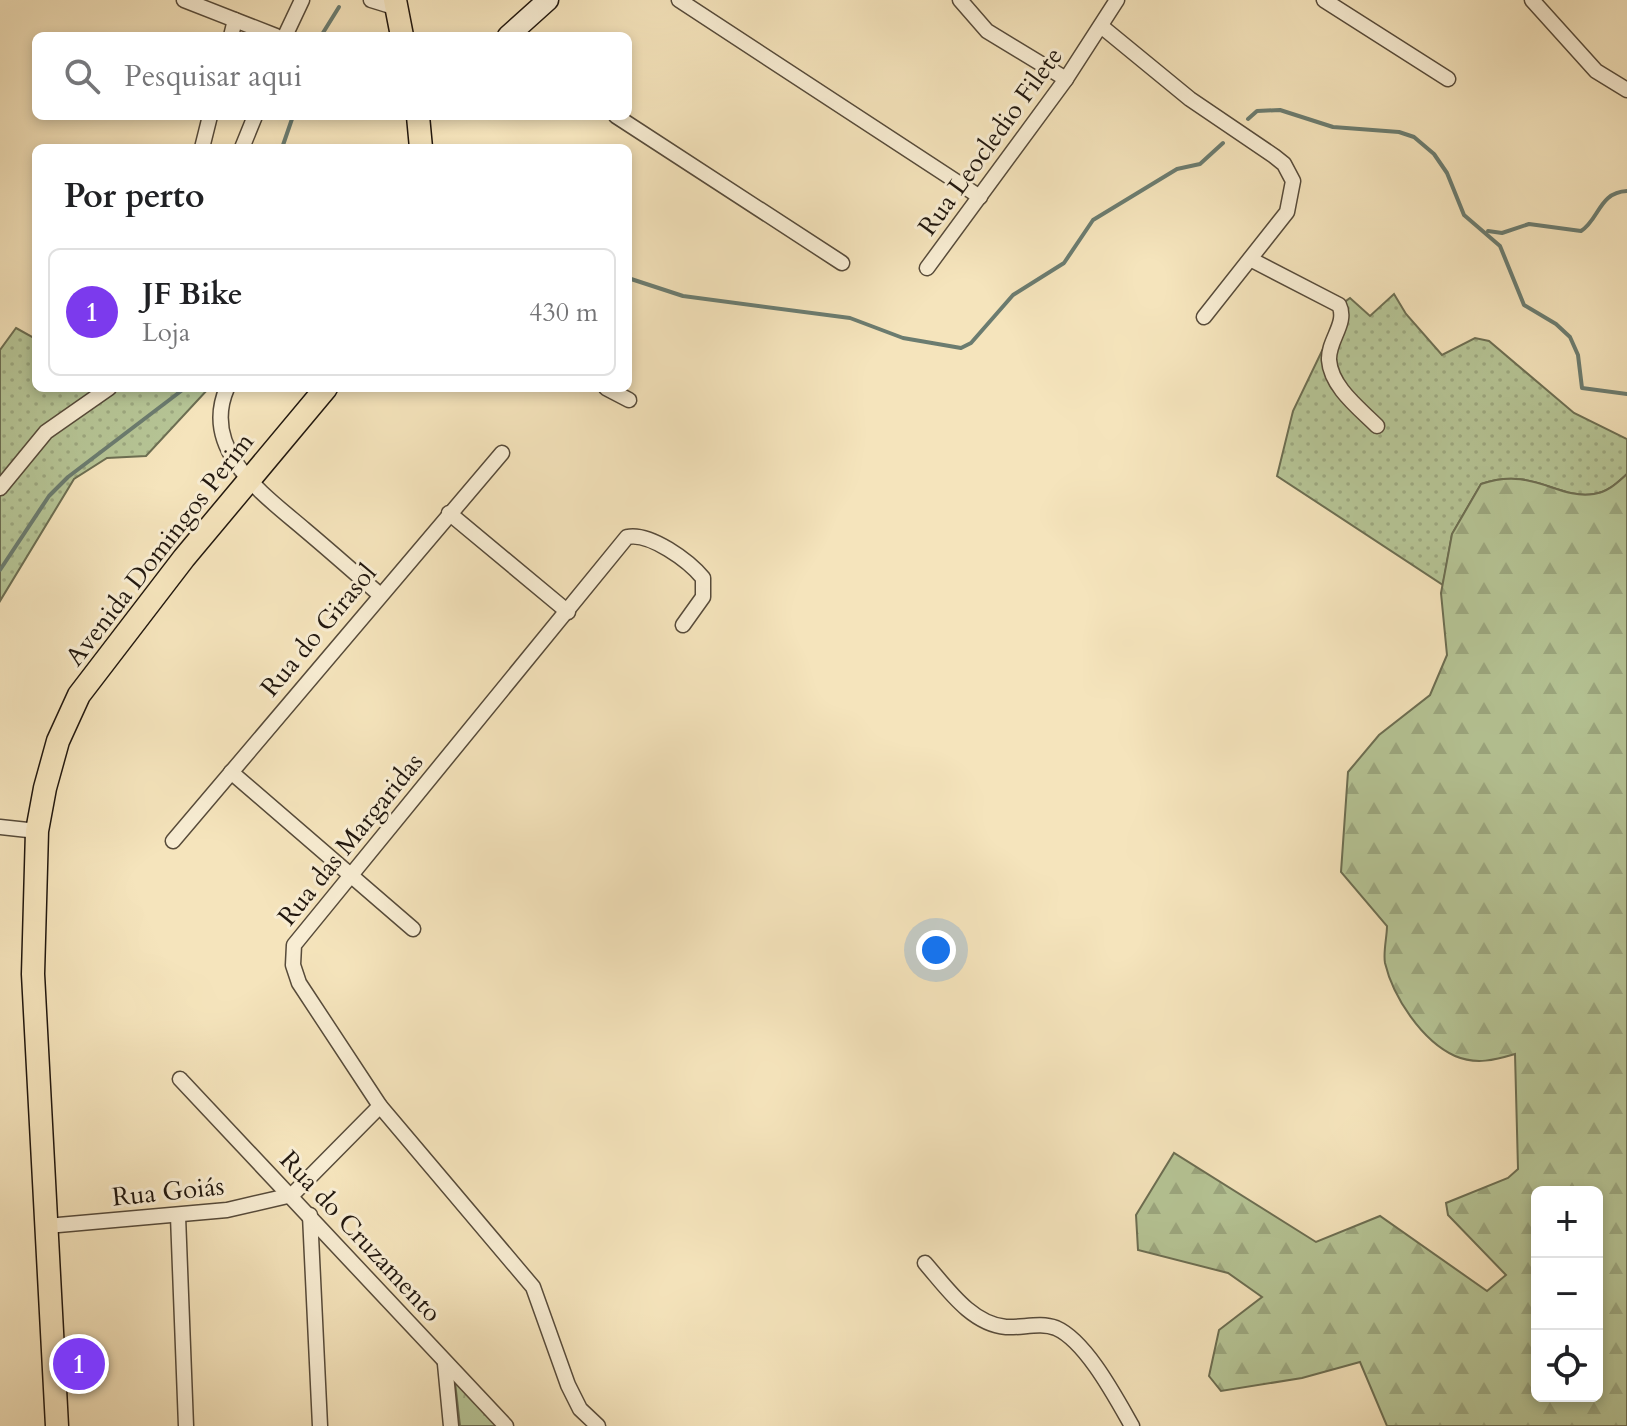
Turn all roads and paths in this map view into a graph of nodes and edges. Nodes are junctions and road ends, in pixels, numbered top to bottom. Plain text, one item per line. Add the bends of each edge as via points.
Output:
1 (184, 0) edge
2 (302, 0) edge
3 (371, 0) edge
4 (548, 0) edge
5 (679, 0) edge
6 (960, 0) edge
7 (1117, 0) edge
8 (1324, 0) edge
9 (1535, 2) edge
10 (396, 4) edge
11 (235, 20) junction
12 (1101, 26) junction
13 (232, 32) edge
14 (266, 32) edge
15 (287, 32) edge
16 (401, 32) edge
17 (512, 32) edge
18 (1066, 79) junction
19 (1448, 79) dead end
20 (1627, 90) edge
21 (209, 120) edge
22 (253, 120) edge
23 (418, 120) edge
24 (622, 120) edge
25 (203, 144) edge
26 (244, 144) edge
27 (421, 144) edge
28 (980, 197) junction
29 (1252, 260) junction
30 (842, 263) dead end
31 (927, 268) dead end
32 (1204, 317) dead end
33 (103, 392) edge
34 (226, 392) edge
35 (323, 392) edge
36 (614, 392) edge
37 (629, 400) dead end
38 (1377, 426) dead end
39 (502, 453) dead end
40 (247, 481) junction
41 (0, 488) edge
42 (449, 513) junction
43 (379, 594) junction
44 (568, 612) junction
45 (683, 625) dead end
46 (231, 772) junction
47 (0, 827) edge
48 (37, 831) junction
49 (173, 841) dead end
50 (351, 876) junction
51 (413, 929) dead end
52 (180, 1079) dead end
53 (380, 1106) junction
54 (292, 1195) junction
55 (310, 1215) junction
56 (178, 1216) junction
57 (47, 1226) junction
58 (925, 1263) dead end
59 (445, 1364) junction
60 (57, 1426) edge
61 (186, 1426) edge
62 (320, 1426) edge
63 (451, 1426) edge
64 (506, 1426) edge
65 (598, 1426) edge
66 (1132, 1426) edge

1 - 11 street
2 - 15 street
3 - 10 street
4 - 17 street
5 - 28 street
6 - 18 street via 987,31
7 - 12 street, Rua Leocledio Filete
8 - 19 street
9 - 20 street via 1596,71
10 - 16 main road
11 - 13 street
11 - 14 street
12 - 18 street, Rua Leocledio Filete
12 - 29 street via 1190,99 1284,164 1294,190 1279,224
18 - 28 street, Rua Leocledio Filete
21 - 25 street
22 - 26 street
23 - 27 main road
24 - 30 street
28 - 31 street, Rua Leocledio Filete
29 - 32 street
29 - 38 street via 1339,305 1342,317 1329,353 1332,371 1349,399
33 - 41 street via 46,432
34 - 40 street via 222,427
35 - 40 main road, Avenida Domingos Perim
36 - 37 street
39 - 42 street, Rua do Girasol
40 - 43 street
40 - 48 main road, Avenida Domingos Perim via 79,695 58,741
42 - 43 street, Rua do Girasol
42 - 44 street
43 - 46 street, Rua do Girasol
44 - 45 street, Rua das Margaridas via 631,535 656,544 703,578 703,597
44 - 50 street, Rua das Margaridas
46 - 49 street, Rua do Girasol
46 - 50 street
47 - 48 street
48 - 57 main road, Avenida Domingos Perim via 33,974
50 - 51 street
50 - 53 street, Rua das Margaridas via 303,929 294,945 293,965 316,1011
52 - 54 street, Rua do Cruzamento
53 - 54 street
53 - 65 street, Rua das Margaridas via 533,1287 568,1385 580,1409
54 - 55 street, Rua do Cruzamento
54 - 56 street, Rua Goiás
55 - 59 street, Rua do Cruzamento
55 - 62 street
56 - 57 street, Rua Goiás
56 - 61 street
57 - 60 main road, Avenida Domingos Perim
58 - 66 street via 982,1321 1053,1327 1065,1333 1096,1368
59 - 63 street
59 - 64 street, Rua do Cruzamento

